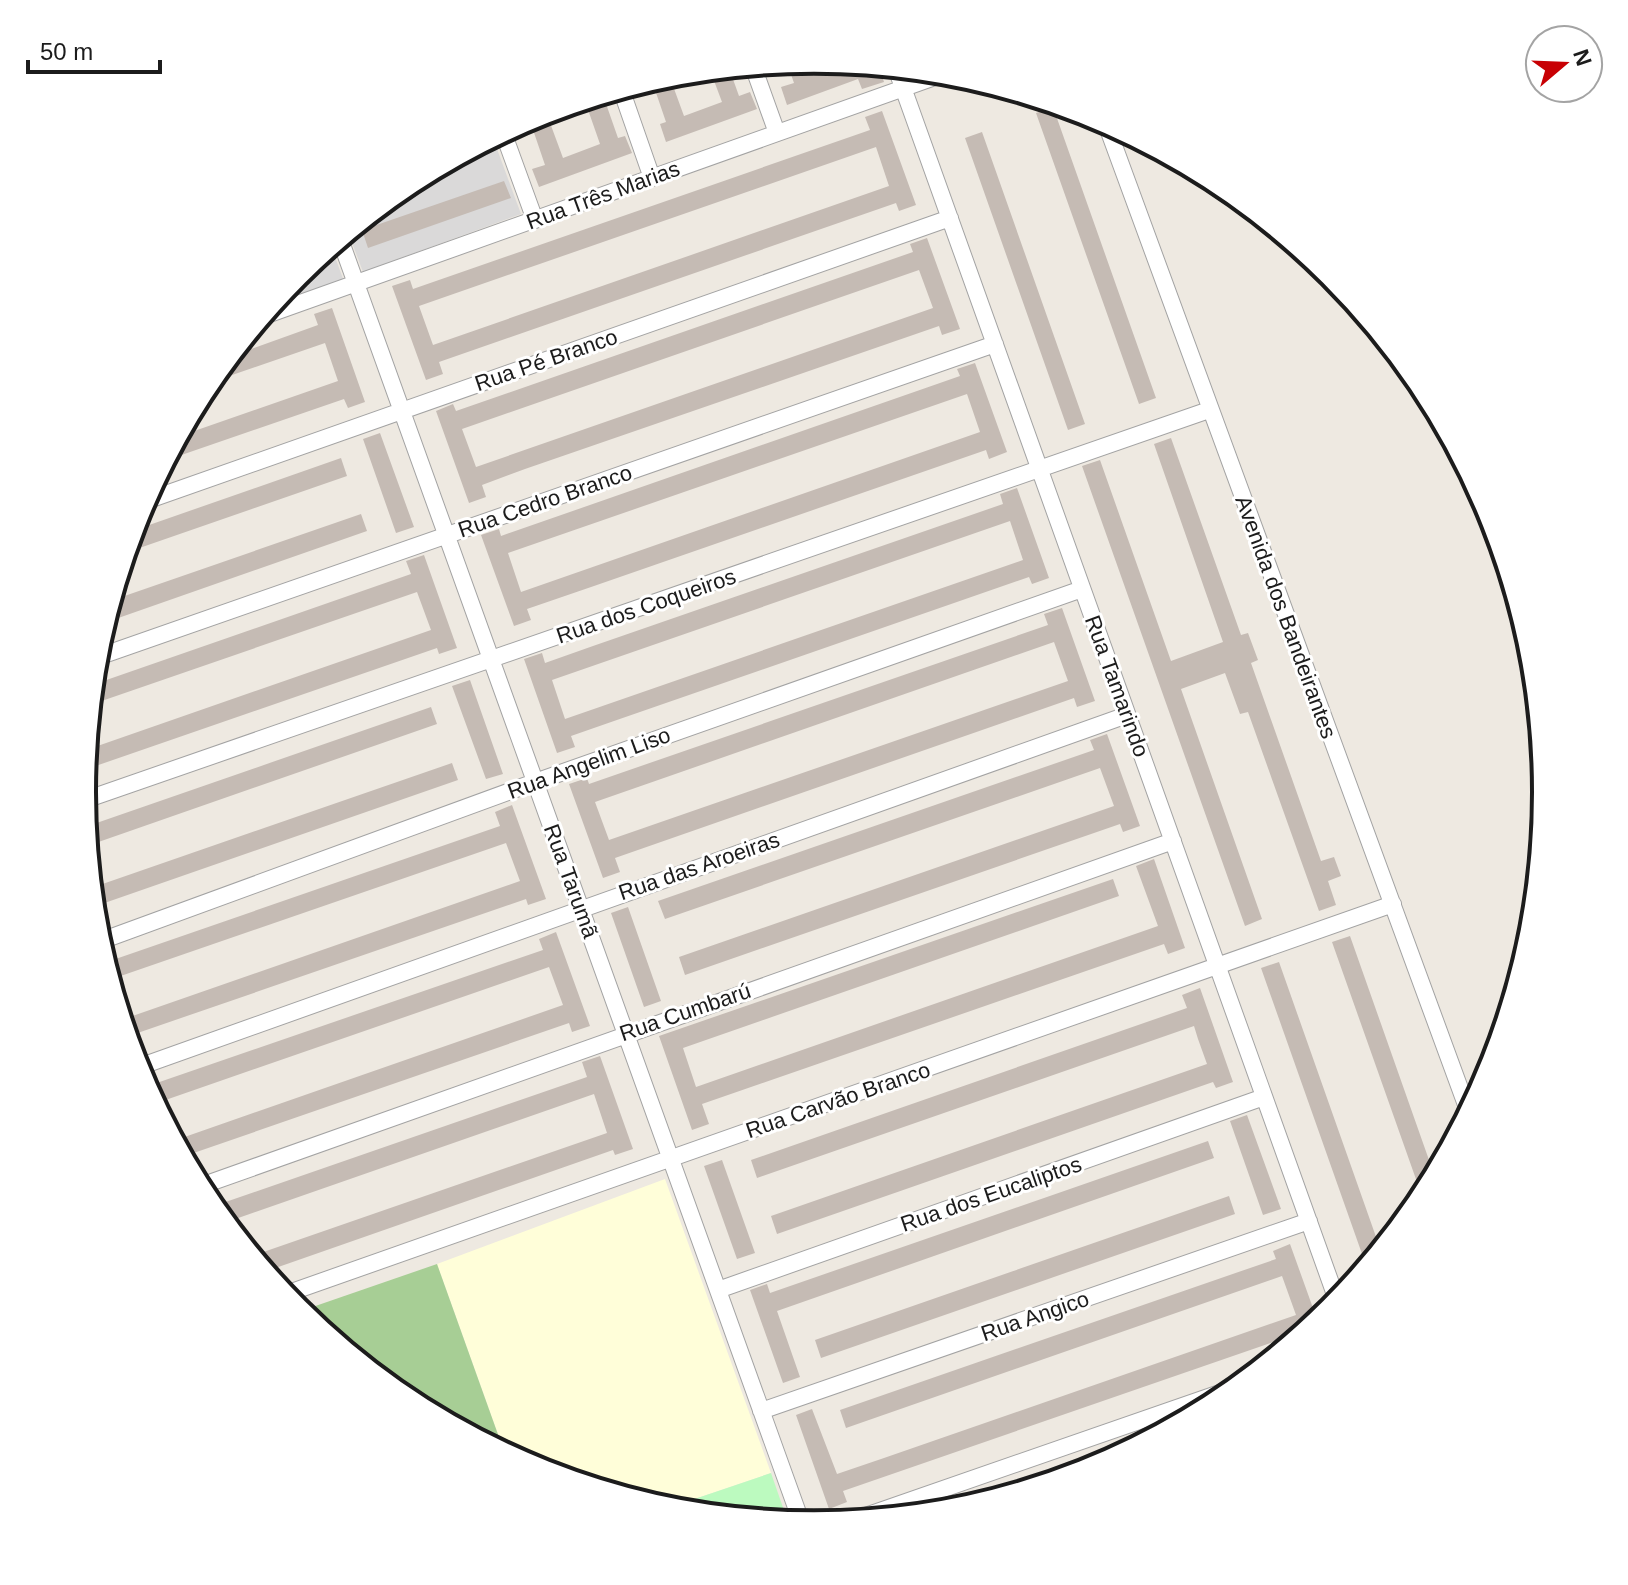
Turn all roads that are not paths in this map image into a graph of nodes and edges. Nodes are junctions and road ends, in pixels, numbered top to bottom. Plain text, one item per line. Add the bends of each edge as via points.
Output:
1 (757, 77) edge
2 (900, 79) edge
3 (920, 82) edge
4 (903, 88) junction
5 (625, 99) edge
6 (777, 133) junction
7 (1111, 139) edge
8 (507, 143) edge
9 (652, 178) junction
10 (950, 218) junction
11 (535, 220) junction
12 (344, 249) edge
13 (356, 284) junction
14 (283, 309) edge
15 (995, 344) junction
16 (1209, 410) junction
17 (402, 411) junction
18 (1039, 468) junction
19 (160, 496) edge
20 (446, 535) junction
21 (1082, 589) junction
22 (109, 653) edge
23 (491, 661) junction
24 (1127, 715) junction
25 (535, 782) junction
26 (96, 796) edge
27 (1173, 841) junction
28 (1393, 904) junction
29 (580, 908) junction
30 (110, 938) edge
31 (1218, 968) junction
32 (625, 1033) junction
33 (149, 1063) edge
34 (1264, 1097) junction
35 (1464, 1098) edge
36 (670, 1158) junction
37 (211, 1182) edge
38 (1309, 1221) junction
39 (1333, 1289) edge
40 (296, 1290) edge
41 (718, 1290) junction
42 (1194, 1402) edge
43 (761, 1411) junction
44 (894, 1506) edge
45 (797, 1510) edge

1 - 6 street
2 - 4 street, Rua Tamarindo
3 - 4 street, Rua Três Marias
4 - 6 street, Rua Três Marias
4 - 10 street, Rua Tamarindo
5 - 9 street
6 - 9 street, Rua Três Marias
7 - 16 street, Avenida dos Bandeirantes
8 - 11 street
9 - 11 street, Rua Três Marias
10 - 15 street, Rua Tamarindo
10 - 17 street, Rua Pé Branco
11 - 13 street, Rua Três Marias
12 - 13 street, Rua Tarumã
13 - 14 street, Rua Três Marias
13 - 17 street, Rua Tarumã
15 - 18 street, Rua Tamarindo
15 - 20 street, Rua Cedro Branco
16 - 18 street, Rua dos Coqueiros
16 - 28 street, Avenida dos Bandeirantes
17 - 19 street, Rua Pé Branco
17 - 20 street, Rua Tarumã
18 - 21 street, Rua Tamarindo
18 - 23 street, Rua dos Coqueiros
20 - 22 street, Rua Cedro Branco
20 - 23 street, Rua Tarumã
21 - 24 street, Rua Tamarindo
21 - 25 street, Rua Angelim Liso
23 - 25 street, Rua Tarumã
23 - 26 street, Rua dos Coqueiros
24 - 27 street, Rua Tamarindo
24 - 29 street, Rua das Aroeiras
25 - 29 street, Rua Tarumã
25 - 30 street, Rua Angelim Liso
27 - 31 street, Rua Tamarindo
27 - 32 street, Rua Cumbarú
28 - 31 street, Rua Carvão Branco
28 - 35 street, Avenida dos Bandeirantes
29 - 32 street, Rua Tarumã
29 - 33 street, Rua das Aroeiras
31 - 34 street, Rua Tamarindo
31 - 36 street, Rua Carvão Branco
32 - 36 street, Rua Tarumã
32 - 37 street, Rua Cumbarú
34 - 38 street, Rua Tamarindo
34 - 41 street, Rua dos Eucaliptos
36 - 40 street, Rua Carvão Branco
36 - 41 street, Rua Tarumã
38 - 39 street, Rua Tamarindo
38 - 43 street, Rua Angico
41 - 43 street, Rua Tarumã
42 - 44 street
43 - 45 street, Rua Tarumã

